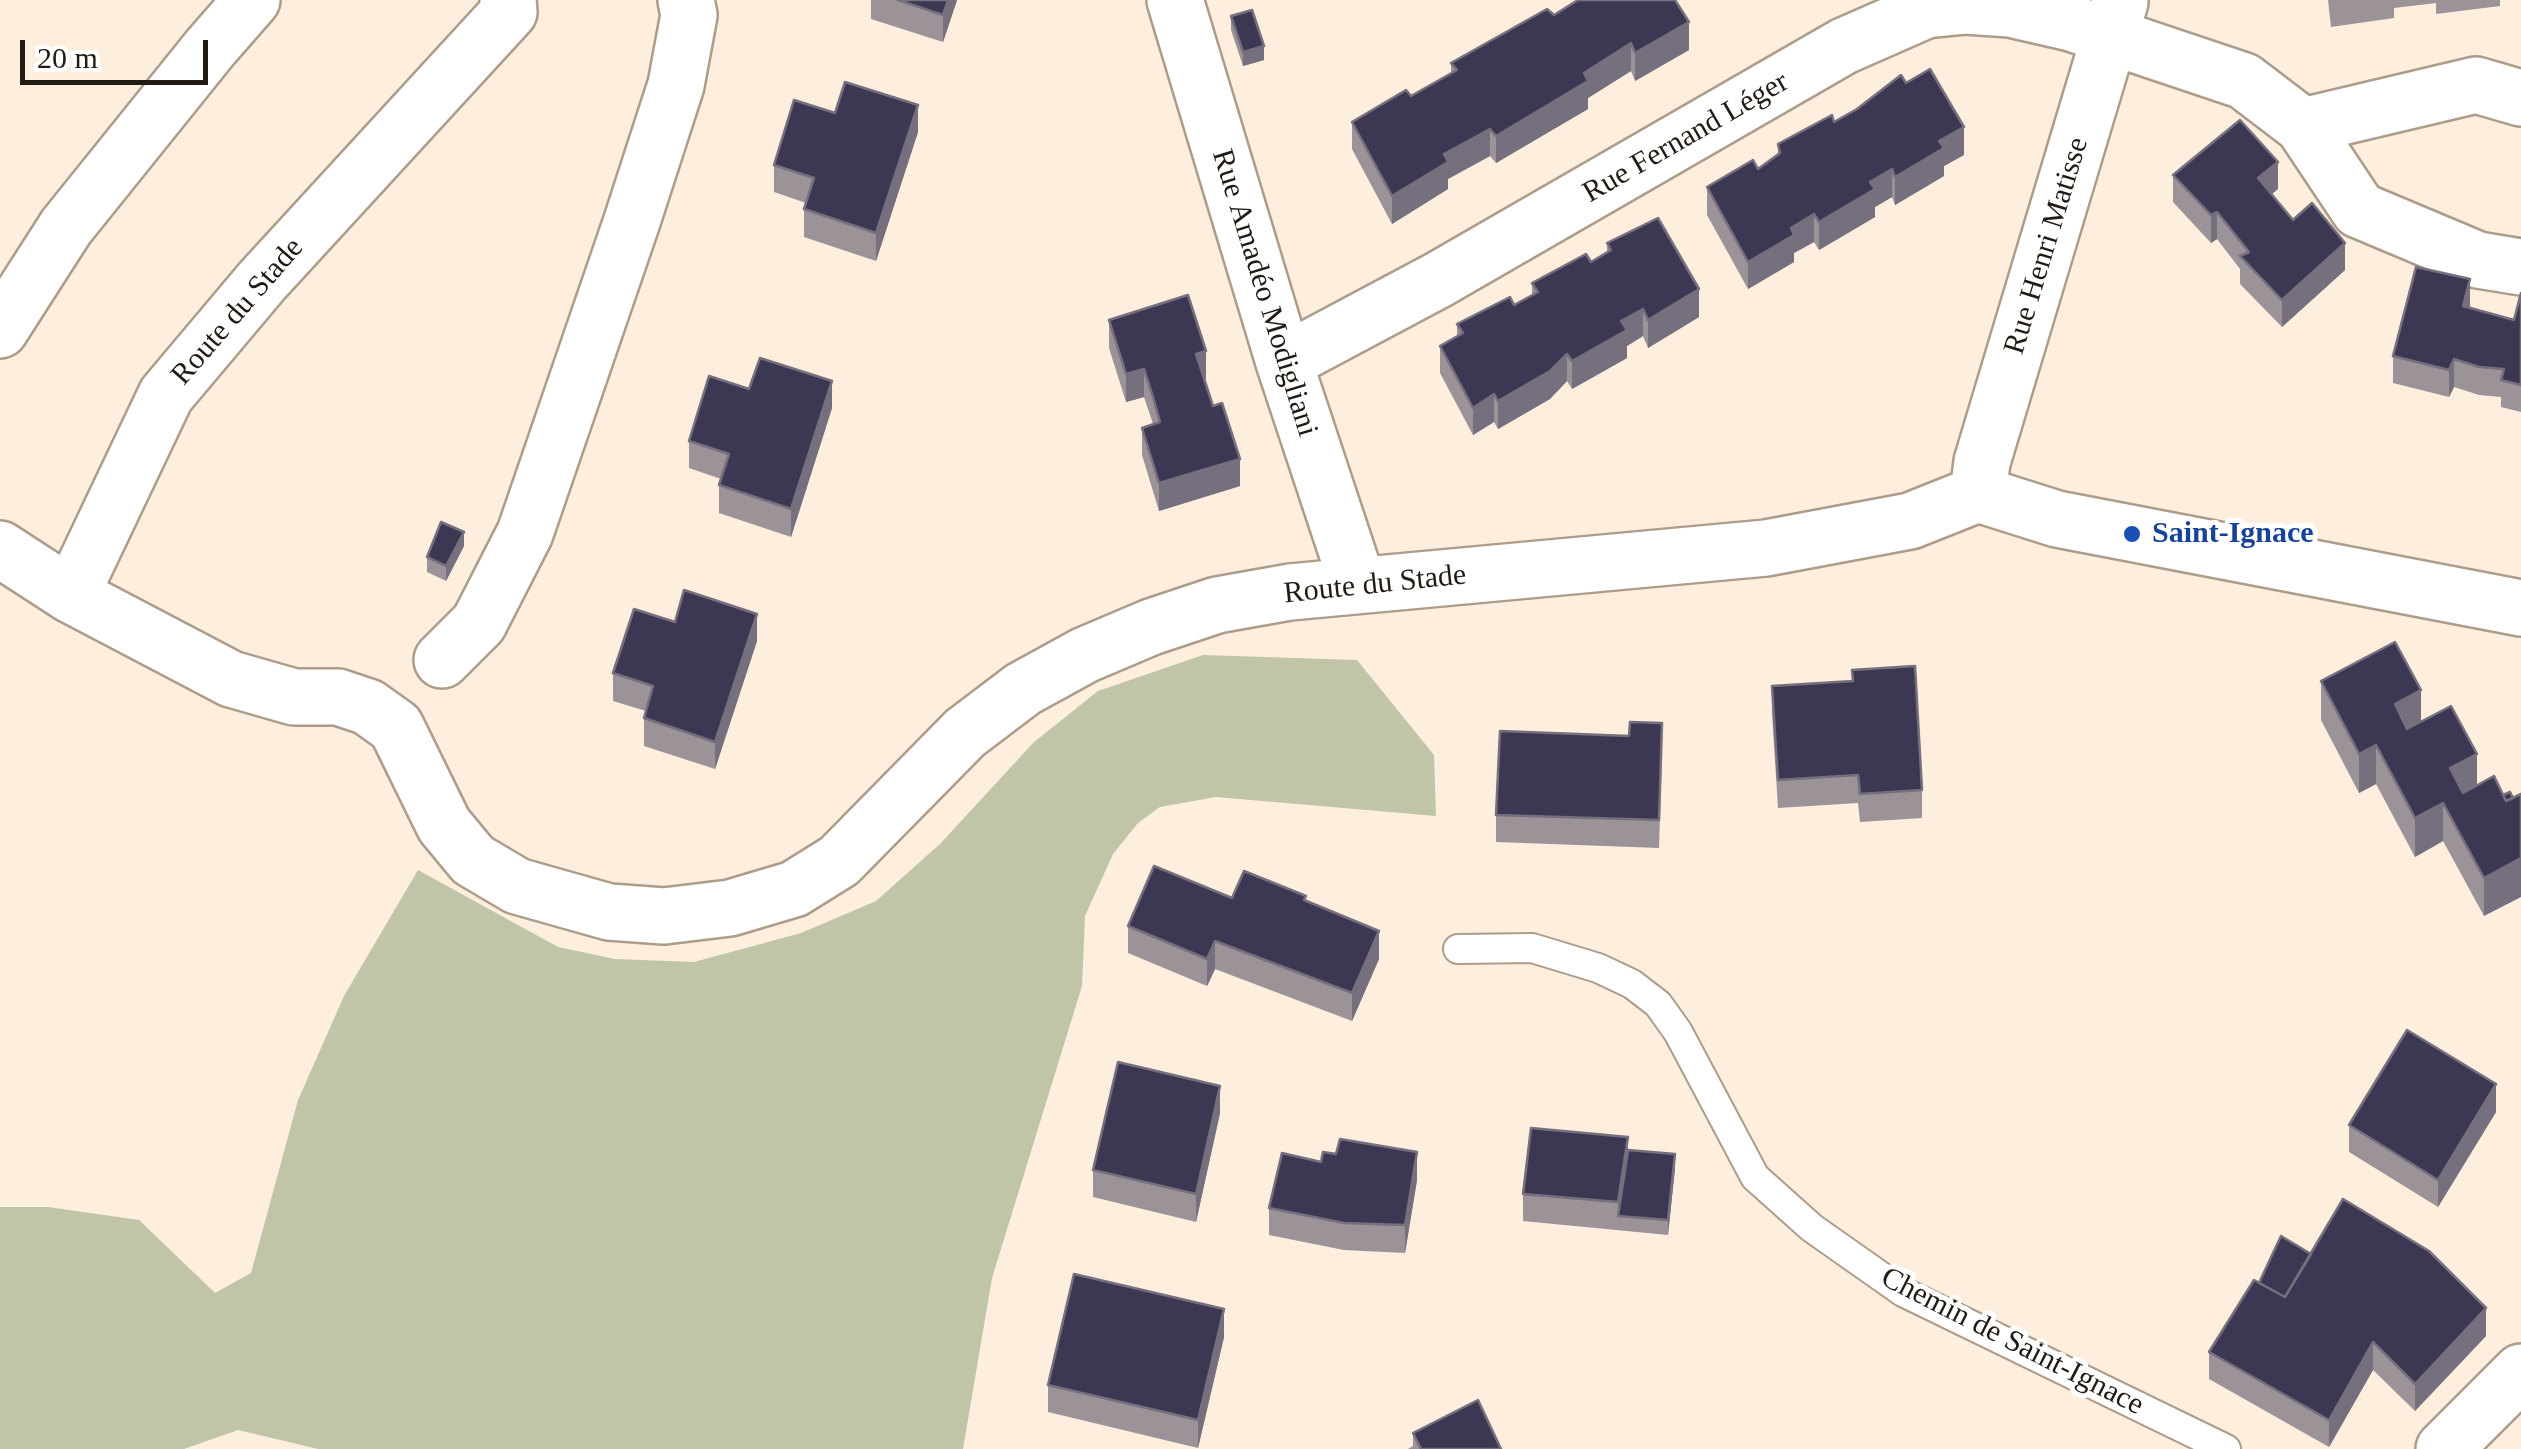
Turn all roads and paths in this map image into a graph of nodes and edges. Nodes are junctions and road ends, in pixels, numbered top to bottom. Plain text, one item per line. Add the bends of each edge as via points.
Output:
1 (252, 0) edge
2 (508, 0) edge
3 (686, 0) edge
4 (1175, 0) edge
5 (2115, 18) edge
6 (2521, 98) edge
7 (2303, 126) junction
8 (2521, 267) edge
9 (0, 330) edge
10 (1284, 362) junction
11 (1978, 494) junction
12 (0, 549) edge
13 (1358, 585) junction
14 (71, 595) junction
15 (2521, 608) edge
16 (442, 660) dead end
17 (1458, 949) dead end
18 (2521, 1372) edge
19 (2226, 1449) edge
20 (2444, 1449) edge

1 - 9 street via 66,228
2 - 14 street, Route du Stade via 509,12 166,395
3 - 16 street via 676,85 525,533 479,623
4 - 10 street, Rue Amadéo Modigliani
5 - 7 street, Rue Fernand Léger via 2244,81
5 - 10 street, Rue Fernand Léger via 1966,6 1926,10 1844,46
5 - 11 street, Rue Henri Matisse via 1982,462
6 - 7 street via 2476,84
7 - 8 street, Rue Fernand Léger via 2358,210 2478,260
10 - 13 street, Rue Amadéo Modigliani
11 - 13 street, Route du Stade via 1910,521 1766,548
11 - 15 street via 2076,522
12 - 14 street
13 - 14 street, Route du Stade via 1217,605 1085,655 965,732 839,861 794,890 730,908 664,916 609,912 517,886 473,860 444,825 396,726 338,697 294,697 231,679
17 - 19 lane, Chemin de Saint-Ignace via 1532,948 1632,984 1678,1032 1755,1177 1812,1228 1903,1292
18 - 20 street

